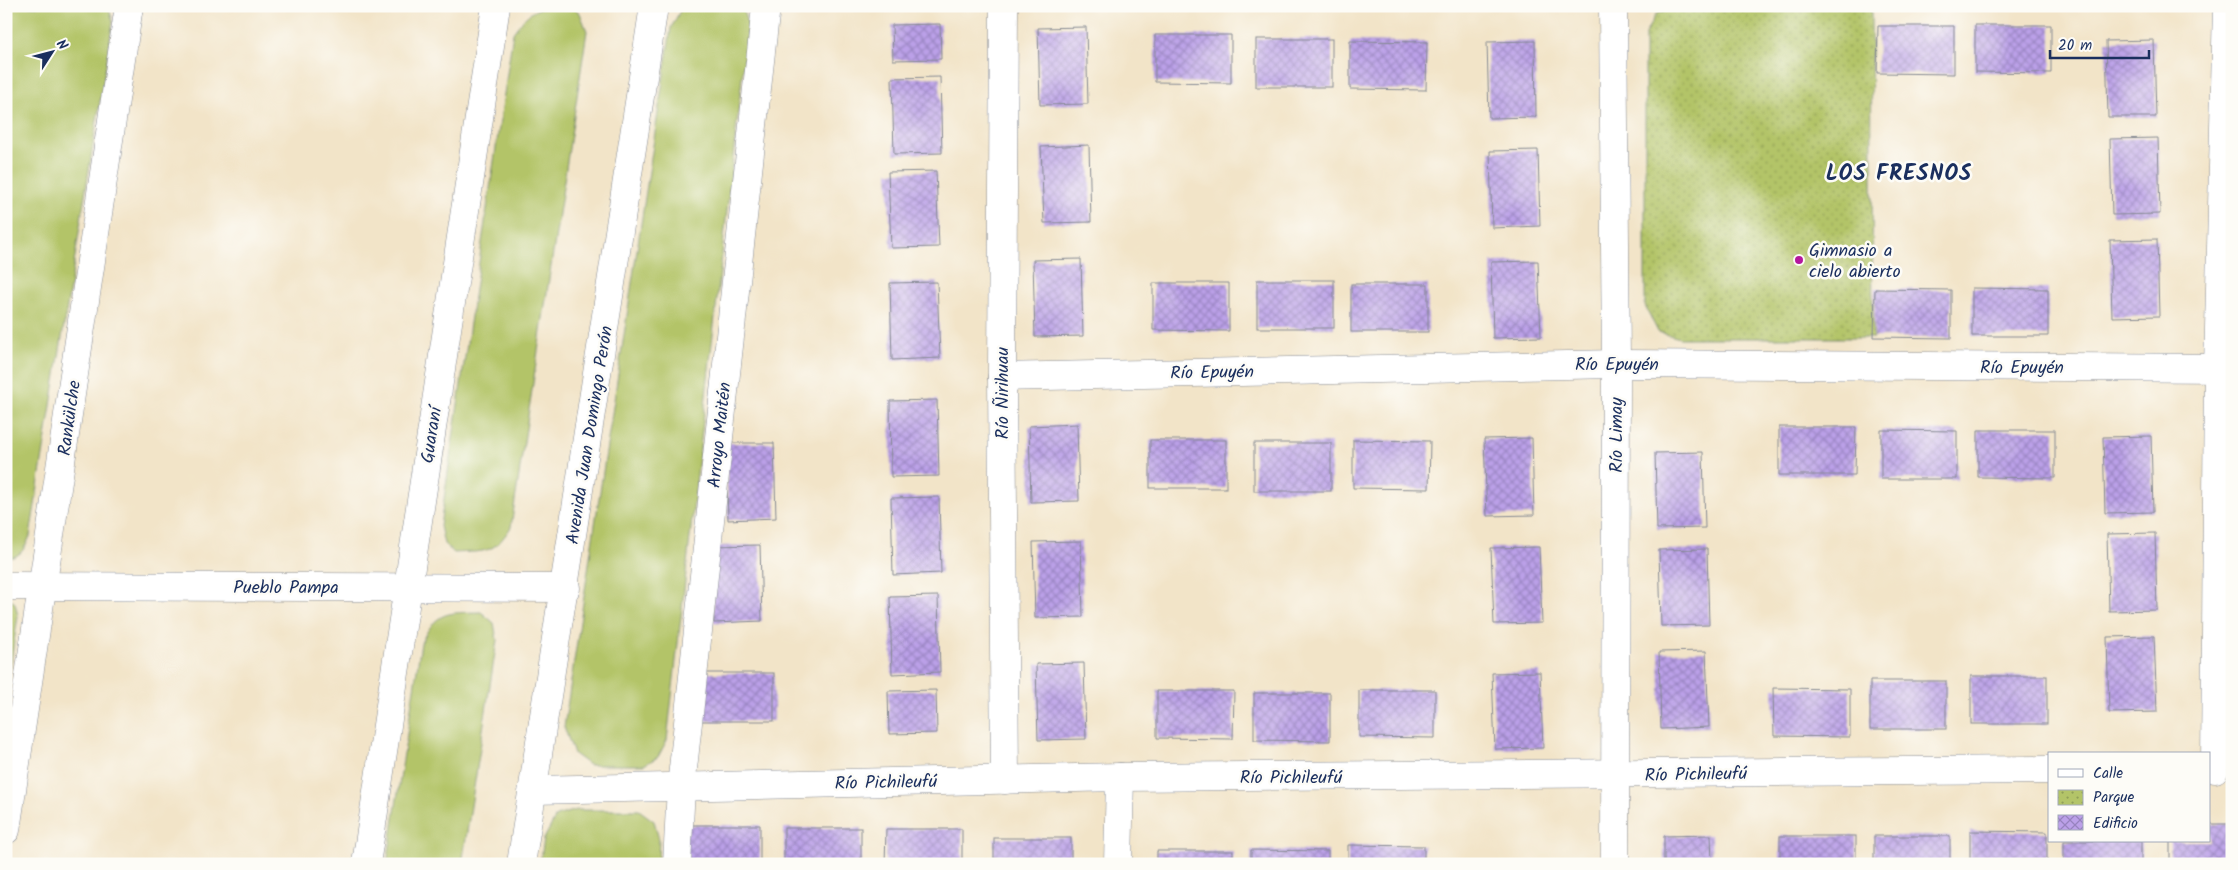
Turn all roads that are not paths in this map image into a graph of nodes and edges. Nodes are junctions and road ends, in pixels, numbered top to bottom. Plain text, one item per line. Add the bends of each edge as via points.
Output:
1 (129, 6) edge
2 (496, 6) edge
3 (654, 6) edge
4 (766, 6) edge
5 (1004, 6) edge
6 (1613, 6) edge
7 (2228, 6) edge
8 (1616, 364) junction
9 (2225, 368) edge
10 (1002, 377) junction
11 (6, 586) edge
12 (44, 586) junction
13 (408, 588) junction
14 (566, 588) junction
15 (2219, 769) edge
16 (2048, 770) edge
17 (1616, 775) junction
18 (1120, 777) junction
19 (1005, 780) junction
20 (681, 786) junction
21 (533, 790) junction
22 (6, 830) edge
23 (366, 864) edge
24 (521, 864) edge
25 (677, 864) edge
26 (1118, 864) edge
27 (1615, 864) edge

1 - 12 street, Rankülche
2 - 13 street, Guaraní
3 - 14 street, Avenida Juan Domingo Perón
4 - 20 street, Arroyo Maitén
5 - 10 street, Río Ñirihuau
6 - 8 street, Río Limay
7 - 9 street
8 - 9 street, Río Epuyén
8 - 10 street, Río Epuyén
8 - 17 street, Río Limay
9 - 15 street
10 - 19 street, Río Ñirihuau
11 - 12 street, Pueblo Pampa
12 - 13 street, Pueblo Pampa
12 - 22 street, Rankülche
13 - 14 street, Pueblo Pampa
13 - 23 street, Guaraní
14 - 21 street, Avenida Juan Domingo Perón
16 - 17 street, Río Pichileufú
17 - 18 street, Río Pichileufú
17 - 27 street, Río Limay
18 - 19 street, Río Pichileufú
18 - 26 street
19 - 20 street, Río Pichileufú
20 - 21 street, Río Pichileufú
20 - 25 street, Arroyo Maitén
21 - 24 street, Avenida Juan Domingo Perón

